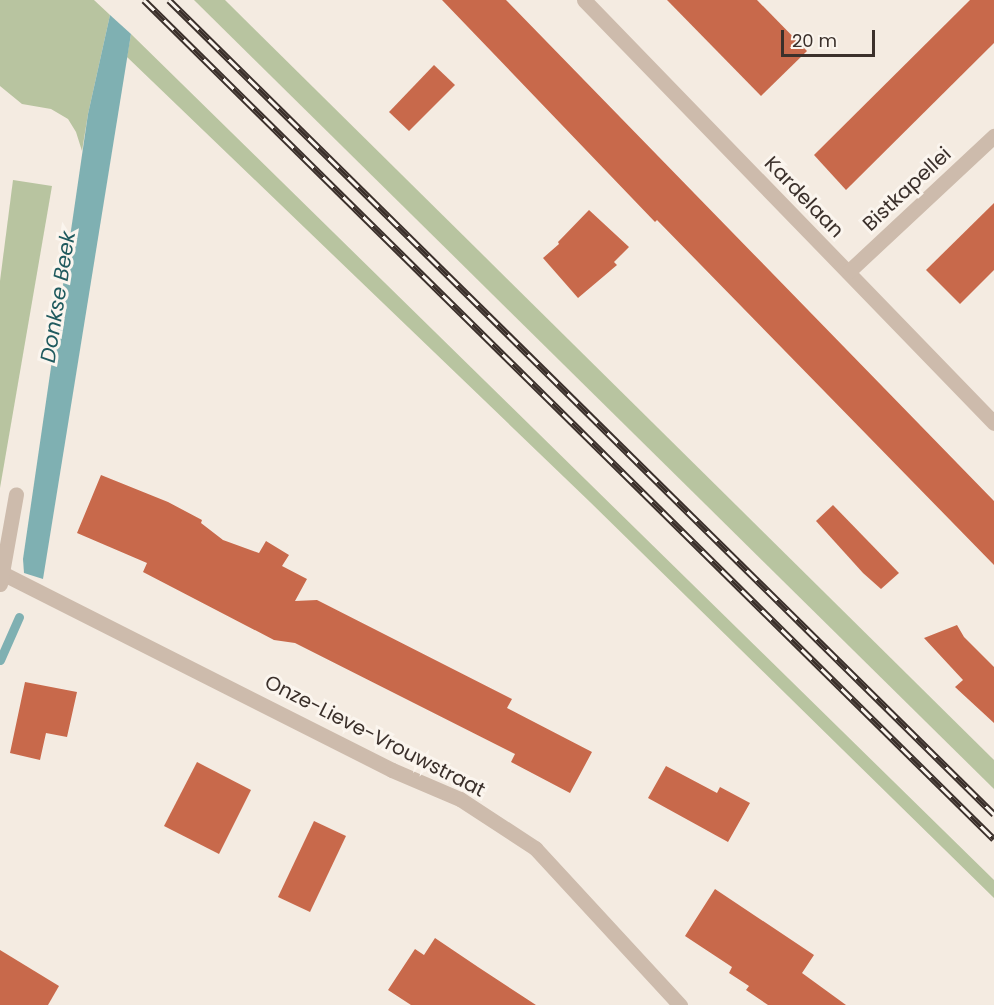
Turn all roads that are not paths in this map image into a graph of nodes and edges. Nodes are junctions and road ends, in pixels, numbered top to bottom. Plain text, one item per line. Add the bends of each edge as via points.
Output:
1 (584, 0) edge
2 (994, 136) edge
3 (848, 272) junction
4 (994, 423) edge
5 (16, 495) dead end
6 (1, 578) edge
7 (680, 1005) edge

1 - 3 street, Kardelaan
2 - 3 street, Bistkapellei
3 - 4 street, Kardelaan
5 - 6 street
6 - 7 street, Onze-Lieve-Vrouwstraat via 392,770 460,799 535,848

